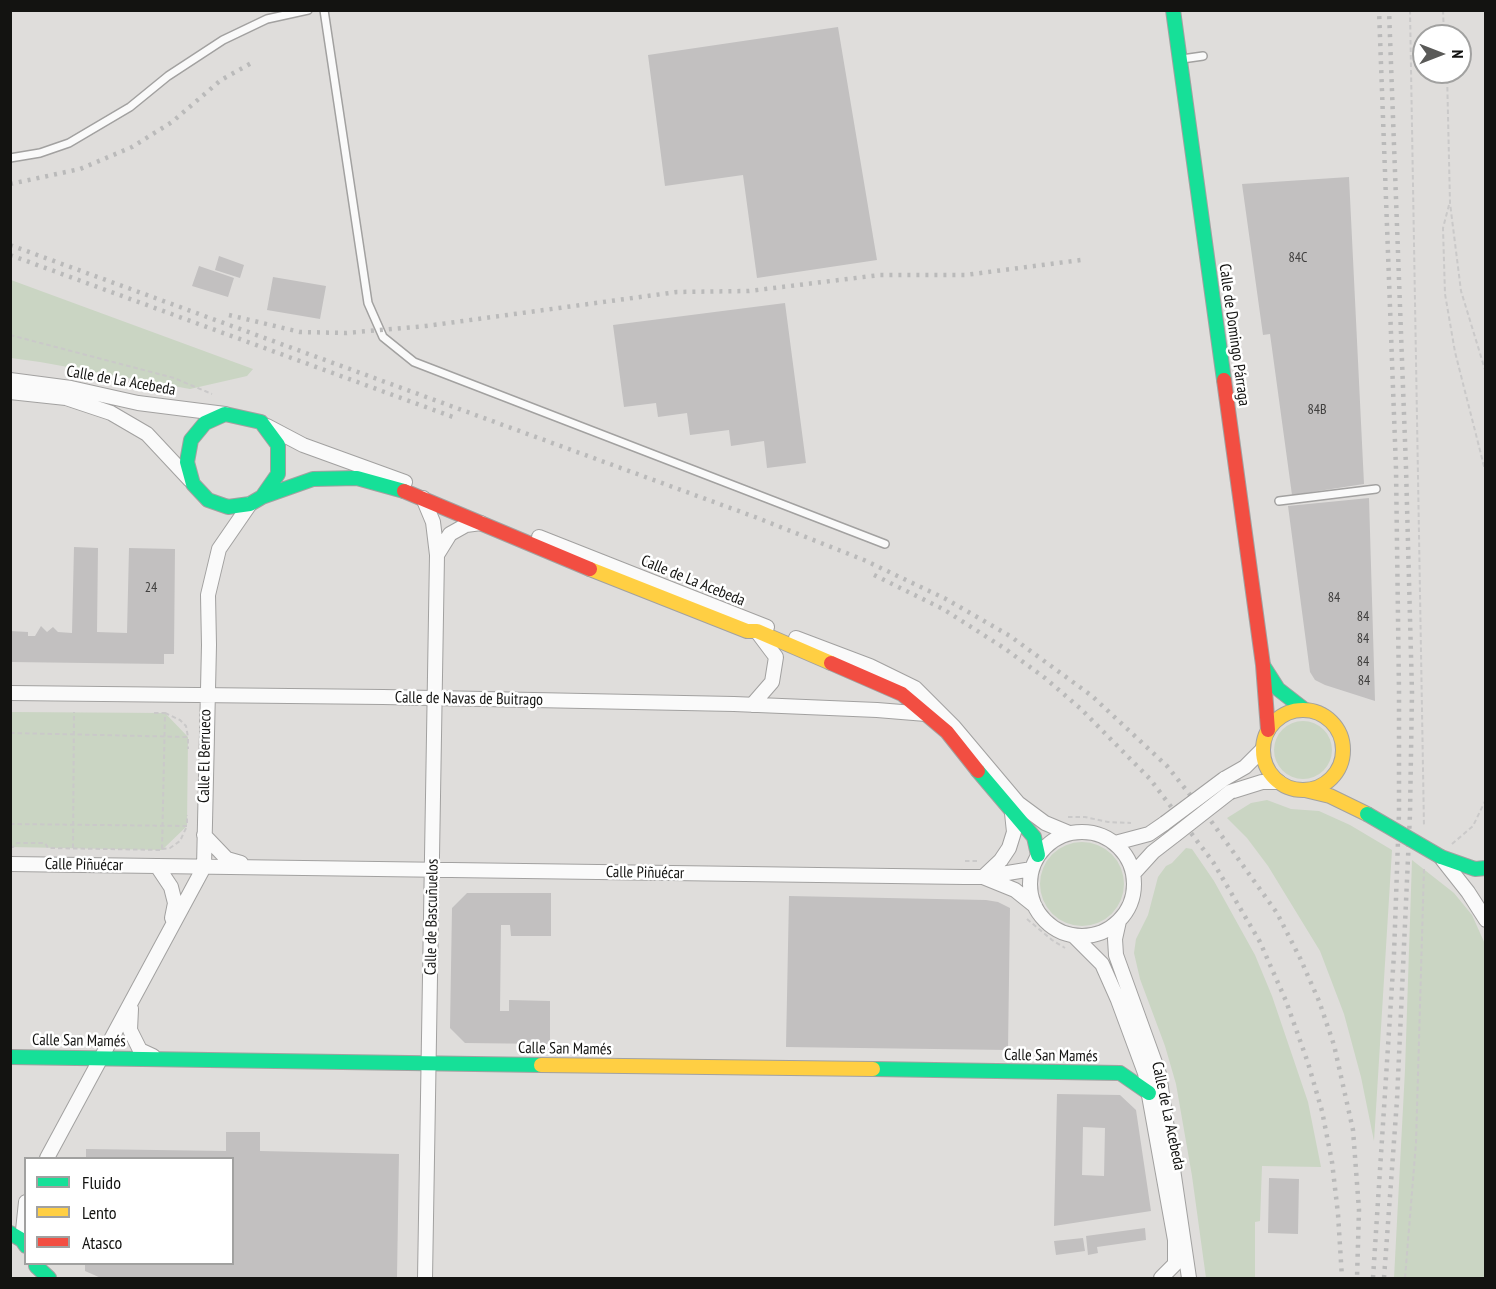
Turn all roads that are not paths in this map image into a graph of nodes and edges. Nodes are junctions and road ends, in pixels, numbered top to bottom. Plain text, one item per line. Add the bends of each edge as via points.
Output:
1 (308, 10) edge
2 (324, 10) edge
3 (1173, 10) edge
4 (1203, 56) dead end
5 (1179, 59) junction
6 (10, 158) edge
7 (10, 380) edge
8 (10, 392) edge
9 (225, 414) junction
10 (261, 422) junction
11 (193, 484) junction
12 (1376, 489) dead end
13 (423, 498) junction
14 (256, 501) junction
15 (1279, 501) dead end
16 (483, 523) junction
17 (885, 544) dead end
18 (437, 555) junction
19 (757, 631) junction
20 (1263, 665) junction
21 (10, 693) edge
22 (207, 696) junction
23 (435, 698) junction
24 (752, 705) junction
25 (1305, 710) junction
26 (928, 714) junction
27 (1268, 730) junction
28 (1263, 749) junction
29 (1337, 771) junction
30 (1279, 782) junction
31 (1227, 786) junction
32 (1305, 790) junction
33 (1012, 813) junction
34 (1366, 814) junction
35 (1068, 833) junction
36 (204, 835) junction
37 (1115, 843) junction
38 (1038, 855) junction
39 (1441, 857) junction
40 (10, 864) edge
41 (157, 866) junction
42 (204, 867) junction
43 (257, 867) junction
44 (1480, 868) edge
45 (1032, 869) junction
46 (433, 871) junction
47 (1133, 874) junction
48 (983, 877) junction
49 (1028, 909) junction
50 (1485, 920) edge
51 (1119, 921) junction
52 (170, 929) junction
53 (1074, 936) junction
54 (131, 1002) junction
55 (1137, 1052) junction
56 (10, 1057) edge
57 (102, 1057) junction
58 (161, 1059) junction
59 (428, 1064) junction
60 (1120, 1073) junction
61 (1149, 1093) junction
62 (48, 1157) edge
63 (24, 1213) edge
64 (19, 1240) edge
65 (35, 1269) edge
66 (49, 1278) edge
67 (426, 1278) edge
68 (1161, 1278) edge
69 (1189, 1278) edge

1 - 6 lane via 267,19 223,40 130,107 69,144
2 - 17 lane via 368,303 383,337 414,362
3 - 5 street, Calle de Domingo Párraga
4 - 5 lane
5 - 20 street, Calle de Domingo Párraga
7 - 9 street, Calle de La Acebeda
8 - 11 street, Calle de La Acebeda via 66,398 111,413 147,434
9 - 10 street
9 - 11 street via 205,423 191,440 187,462
10 - 14 street via 278,445 278,474
10 - 35 street, Calle de La Acebeda via 303,445 870,666 915,688 1018,802 1045,823
11 - 14 street via 208,500 228,507
12 - 15 lane
13 - 14 street, Calle de La Acebeda via 357,478 313,479
13 - 16 street, Calle de La Acebeda
13 - 18 street, Calle de Bascuñuelos via 433,522
14 - 22 street, Calle El Berrueco via 219,549 208,595
16 - 18 street via 466,525 450,534
16 - 19 street, Calle de La Acebeda via 626,584 747,631
18 - 23 street, Calle de Bascuñuelos
19 - 24 street via 776,657 772,682
19 - 26 street, Calle de La Acebeda via 902,694
20 - 25 street, Calle de Domingo Párraga via 1278,689
20 - 27 street, Calle de Domingo Párraga
21 - 22 street, Calle de Navas de Buitrago
22 - 23 street, Calle de Navas de Buitrago
22 - 36 street, Calle El Berrueco
23 - 24 street, Calle de Navas de Buitrago
23 - 46 street, Calle de Bascuñuelos
24 - 26 street, Calle de Navas de Buitrago
25 - 27 street via 1284,715
25 - 29 street via 1330,720 1338,731 1343,751
26 - 33 street, Calle de La Acebeda
27 - 28 street
28 - 30 street via 1267,767
28 - 31 street
29 - 32 street via 1323,784
29 - 34 street via 1343,786
30 - 31 street
30 - 32 street
31 - 37 street, bridge via 1149,834
31 - 47 street, bridge
32 - 34 street via 1330,796
33 - 38 street, Calle de La Acebeda via 1034,837
33 - 48 street via 1014,832 1010,848
34 - 39 street, bridge
35 - 37 street via 1093,833
35 - 38 street
36 - 42 street, Calle El Berrueco
36 - 43 street, Calle Piñuécar via 227,859
37 - 47 street
38 - 45 street
39 - 44 street
39 - 50 street
40 - 41 street, Calle Piñuécar
41 - 42 street, Calle Piñuécar
41 - 52 street via 171,887 175,903
42 - 43 street, Calle Piñuécar
42 - 52 street, Calle El Berrueco
43 - 46 street, Calle Piñuécar
45 - 48 street, Calle Piñuécar
45 - 49 street
46 - 48 street, Calle Piñuécar
46 - 59 street, Calle de Bascuñuelos
47 - 51 street via 1132,899
48 - 49 street via 1014,890
49 - 53 street via 1051,926
51 - 53 street via 1098,934
51 - 69 street, Calle de La Acebeda via 1116,955 1159,1074
52 - 54 street, Calle El Berrueco
53 - 55 street, Calle de La Acebeda via 1102,964
54 - 57 street, Calle El Berrueco
54 - 58 street, Calle El Berrueco via 130,1030 140,1050
55 - 60 street, Calle San Mamés
55 - 61 street, Calle de La Acebeda
56 - 57 street, Calle San Mamés
57 - 58 street, Calle San Mamés
57 - 62 street, Calle El Berrueco
58 - 59 street, Calle San Mamés
59 - 60 street, Calle San Mamés
59 - 67 street, Calle de Bascuñuelos
60 - 61 street, Calle San Mamés
61 - 68 street, Calle de La Acebeda via 1175,1240 1175,1264
63 - 64 street
65 - 66 street

